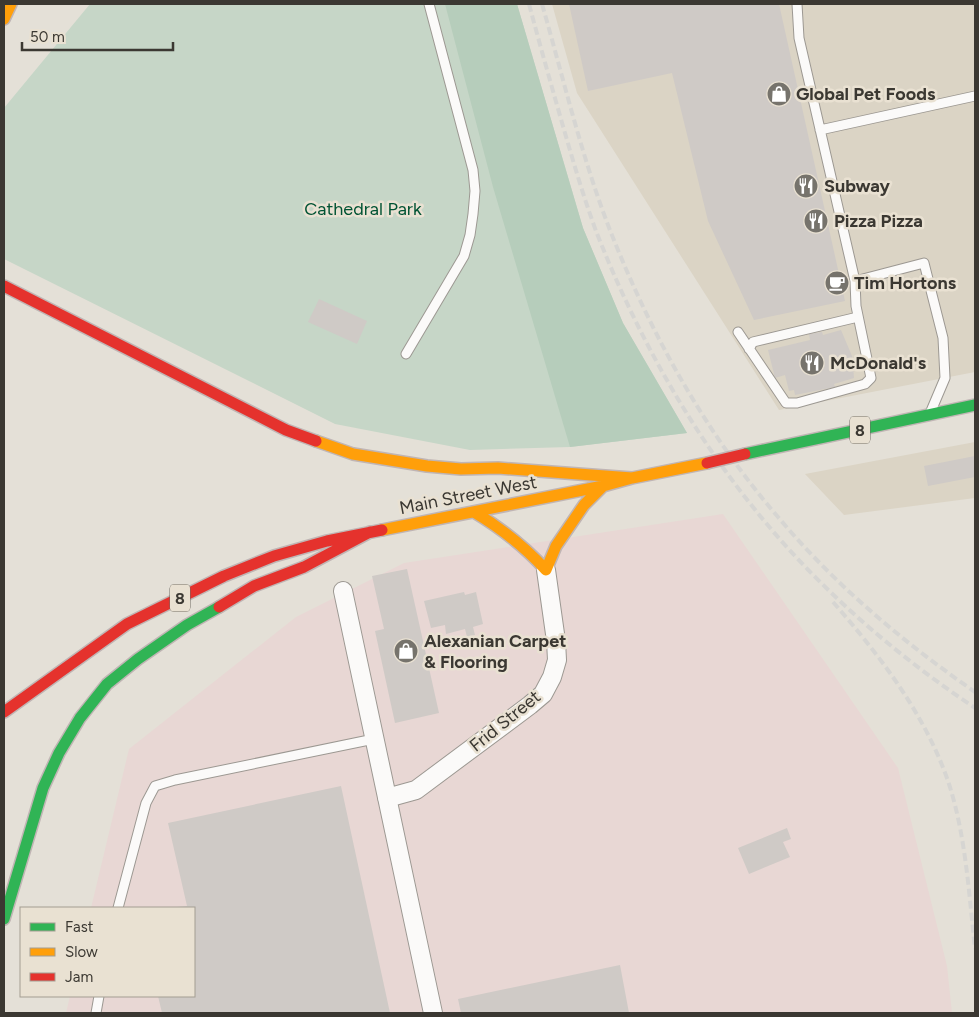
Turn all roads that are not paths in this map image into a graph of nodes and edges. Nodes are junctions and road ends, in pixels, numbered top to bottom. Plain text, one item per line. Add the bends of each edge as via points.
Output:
1 (12, 4) edge
2 (429, 4) edge
3 (797, 4) edge
4 (4, 12) edge
5 (4, 19) edge
6 (975, 96) edge
7 (820, 130) junction
8 (855, 281) junction
9 (4, 286) edge
10 (858, 317) junction
11 (738, 332) dead end
12 (749, 349) junction
13 (406, 354) dead end
14 (975, 405) edge
15 (930, 415) junction
16 (632, 478) junction
17 (603, 486) junction
18 (474, 512) junction
19 (370, 532) junction
20 (546, 570) junction
21 (343, 591) dead end
22 (7, 710) edge
23 (374, 739) junction
24 (387, 798) junction
25 (118, 907) edge
26 (4, 919) edge
27 (99, 997) edge
28 (96, 1013) edge
29 (433, 1013) edge

1 - 4 main road
1 - 5 main road
2 - 13 lane via 473,170 475,191 464,256
3 - 7 lane via 799,38
6 - 7 lane
7 - 8 lane
8 - 10 lane
8 - 15 lane via 924,263 943,338 945,378
9 - 16 main road via 286,430 353,454 461,469 498,468
10 - 12 lane via 753,342
10 - 12 lane via 870,378 866,384 797,403 786,403
11 - 12 lane
14 - 15 main road, Main Street West / 8
15 - 16 main road, Main Street West / 8, bridge
16 - 17 main road, Main Street West / 8
17 - 18 main road, Main Street West / 8
17 - 20 main road via 584,505 556,546
18 - 19 main road, Main Street West / 8
18 - 20 main road via 514,537
19 - 22 main road, Main Street West / 8 via 274,556 224,576 127,624
19 - 26 main road via 304,566 254,586 194,620 108,684 80,718 43,788
20 - 24 street, Frid Street via 556,660 543,694 416,790
21 - 23 street
23 - 24 street
23 - 25 lane via 155,786 146,803
24 - 29 street
27 - 28 lane

